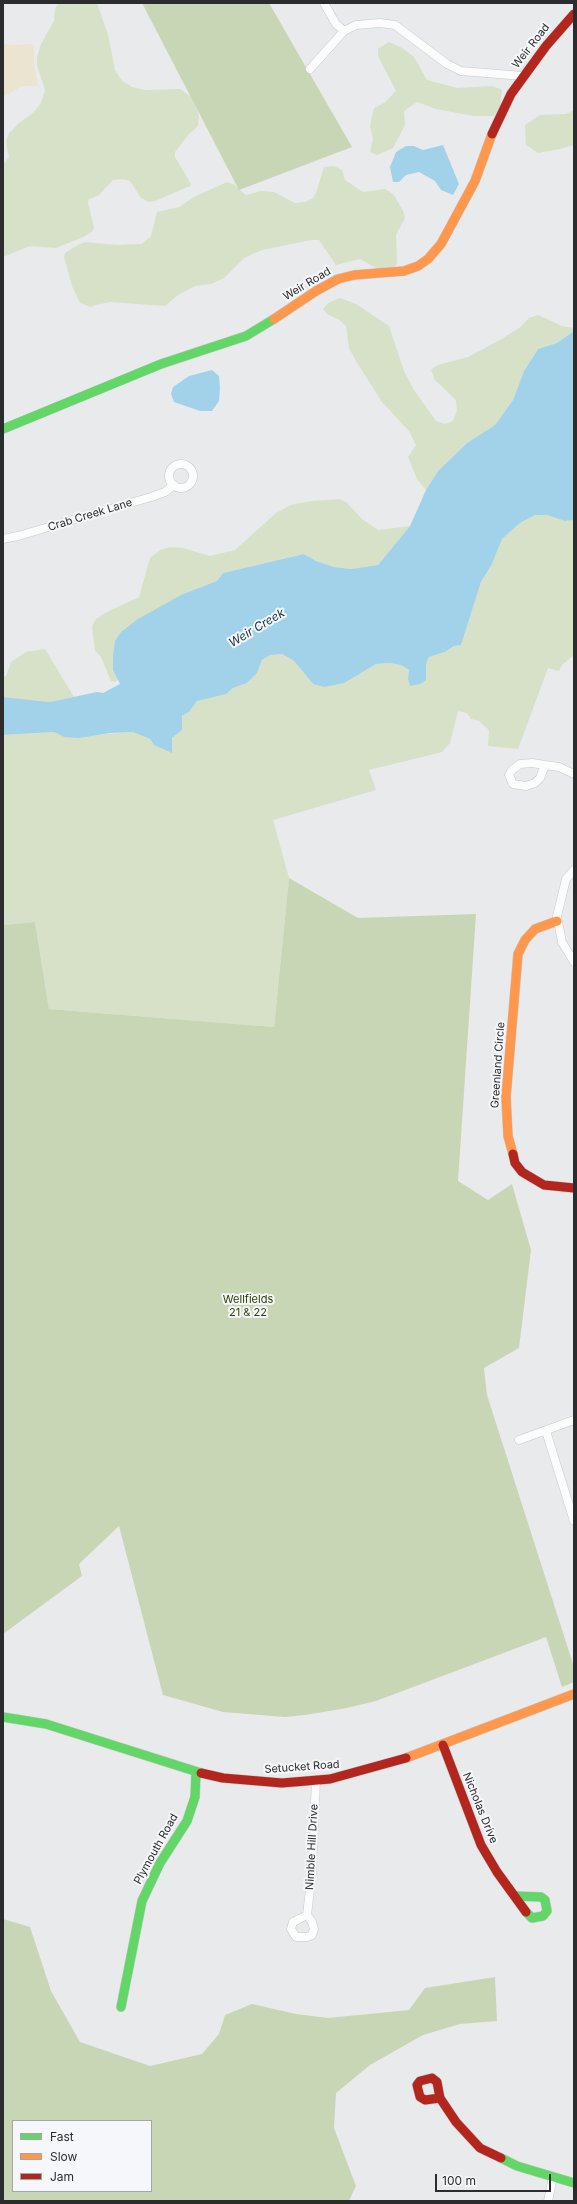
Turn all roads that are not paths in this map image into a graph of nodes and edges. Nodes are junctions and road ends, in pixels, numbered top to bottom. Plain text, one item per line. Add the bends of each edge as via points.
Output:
1 (324, 3) edge
2 (574, 14) edge
3 (344, 31) junction
4 (310, 69) dead end
5 (523, 76) junction
6 (3, 429) edge
7 (174, 485) dead end
8 (3, 539) edge
9 (545, 765) dead end
10 (574, 774) edge
11 (574, 870) edge
12 (557, 921) junction
13 (574, 962) edge
14 (574, 1188) edge
15 (574, 1420) edge
16 (546, 1431) junction
17 (519, 1440) dead end
18 (574, 1521) edge
19 (574, 1694) edge
20 (3, 1717) edge
21 (443, 1745) junction
22 (196, 1772) junction
23 (316, 1780) junction
24 (516, 1896) dead end
25 (307, 1915) dead end
26 (121, 2007) dead end
27 (440, 2098) dead end
28 (554, 2177) junction
29 (574, 2183) edge
30 (548, 2201) edge

1 - 3 street via 336,24
2 - 5 street, Weir Road
3 - 4 street
3 - 5 street via 368,23 395,25 455,69 468,73
5 - 6 street, Weir Road via 496,124 482,165 457,216 441,244 418,266 404,271 354,275 338,279 246,336 155,366
7 - 8 street, Crab Creek Lane via 165,492 151,497
9 - 10 street via 559,767
11 - 12 street via 566,879
12 - 13 street via 562,942
12 - 14 street, Greenland Circle via 535,929 525,940 518,954 506,1097 508,1136 515,1163 522,1172 544,1185
15 - 16 street
16 - 17 street
16 - 18 street
19 - 21 street, Setucket Road
20 - 22 street, Setucket Road via 46,1724
21 - 23 street, Setucket Road via 378,1768
21 - 24 street, Nicholas Drive via 481,1845 497,1872
22 - 23 street, Setucket Road via 258,1782
22 - 26 street, Plymouth Road via 194,1797 186,1821 160,1863 142,1901
23 - 25 street, Nimble Hill Drive via 312,1872
27 - 28 street via 464,2133 480,2148 517,2166
28 - 29 street
28 - 30 street

